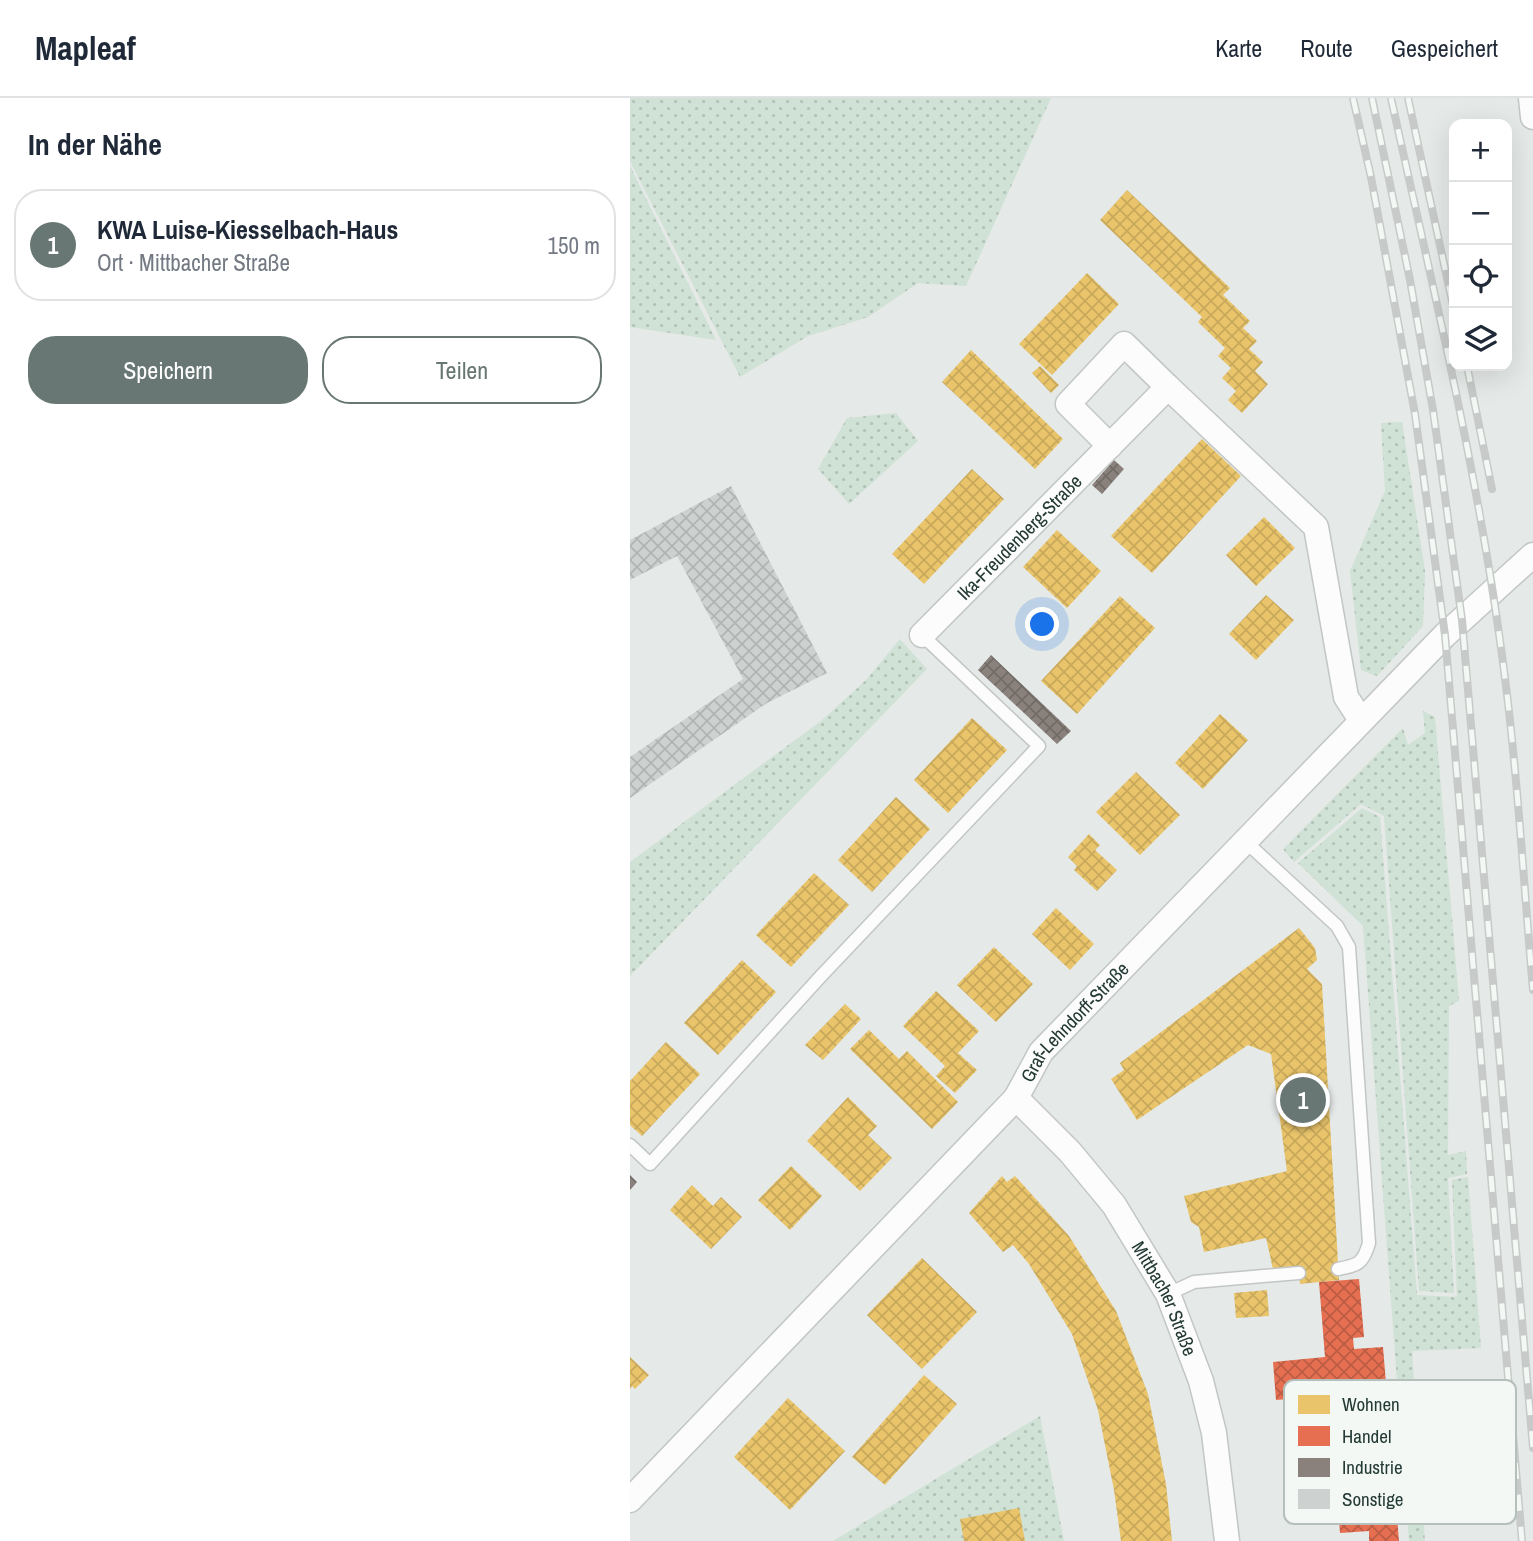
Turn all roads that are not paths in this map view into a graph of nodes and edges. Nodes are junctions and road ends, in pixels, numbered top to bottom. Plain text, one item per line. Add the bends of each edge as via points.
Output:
1 (1531, 98) edge
2 (1533, 117) edge
3 (1168, 387) junction
4 (1110, 446) junction
5 (1533, 555) edge
6 (922, 635) joint
7 (1361, 720) junction
8 (1246, 842) junction
9 (1016, 1098) junction
10 (630, 1145) edge
11 (1338, 1269) dead end
12 (1299, 1273) dead end
13 (1167, 1294) junction
14 (630, 1500) edge
15 (1227, 1541) edge

1 - 2 street
3 - 4 street, Ika-Freudenberg-Straße
3 - 4 street via 1124,344 1068,404
3 - 7 street via 1316,527 1346,697
4 - 6 street, Ika-Freudenberg-Straße
5 - 7 street, Graf-Lehndorff-Straße
6 - 10 lane, Ika-Freudenberg-Straße via 1039,746 650,1164
7 - 8 street, Graf-Lehndorff-Straße
8 - 9 street, Graf-Lehndorff-Straße via 1041,1052
8 - 11 lane via 1338,926 1349,947 1369,1243 1356,1266
9 - 13 street, Mittbacher Straße via 1114,1205
9 - 14 street, Graf-Lehndorff-Straße
12 - 13 lane via 1194,1282
13 - 15 street, Mittbacher Straße via 1201,1381 1214,1433

